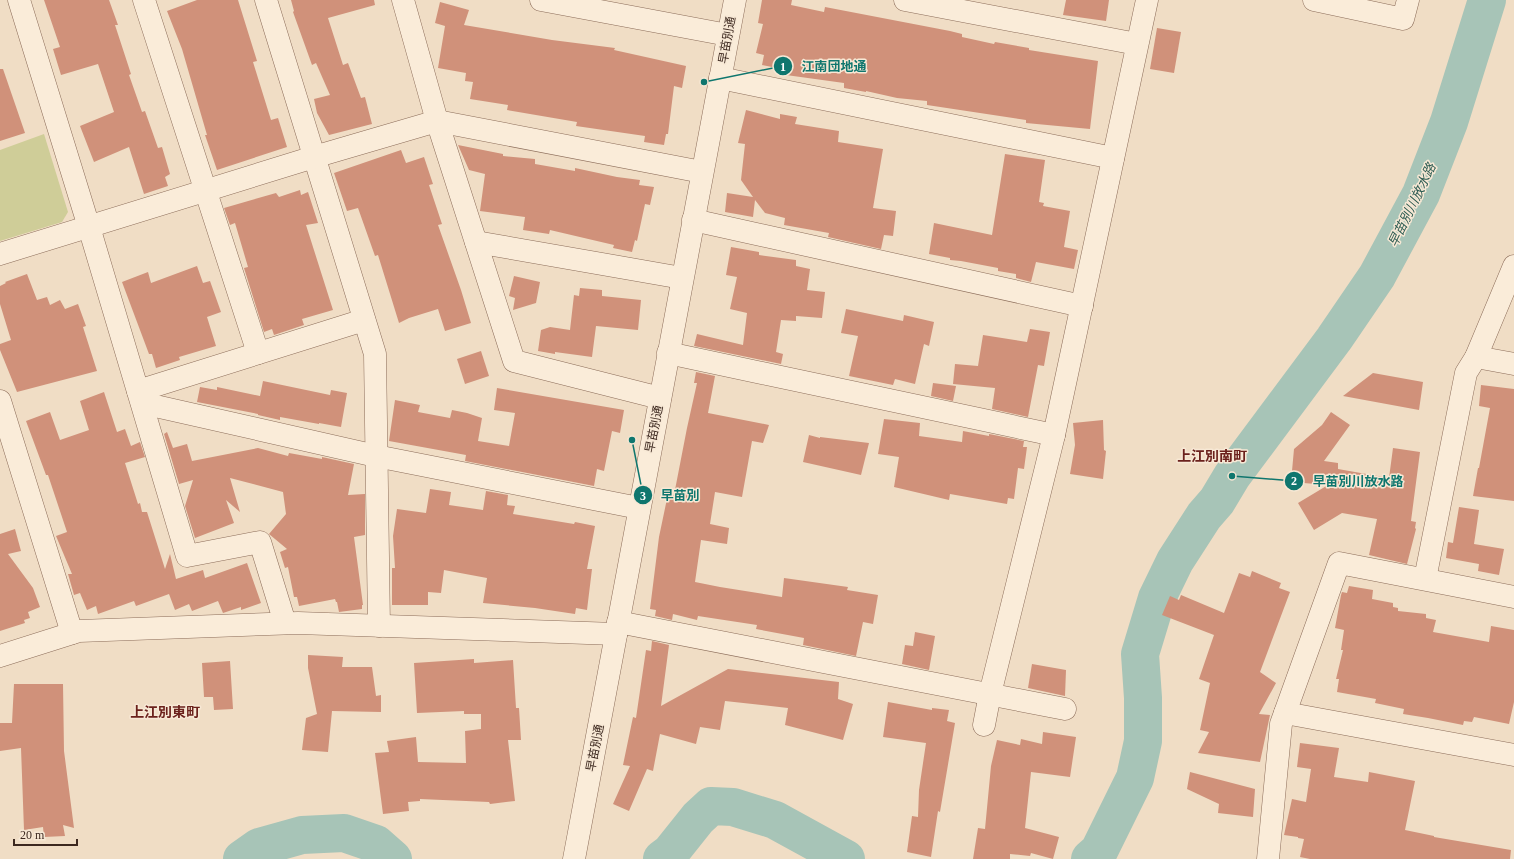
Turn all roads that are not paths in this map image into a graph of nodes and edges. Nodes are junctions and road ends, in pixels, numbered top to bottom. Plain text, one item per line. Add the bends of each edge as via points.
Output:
1 (20, 0) edge
2 (144, 0) edge
3 (266, 0) edge
4 (403, 0) edge
5 (541, 0) edge
6 (734, 0) edge
7 (905, 0) edge
8 (1147, 0) edge
9 (1314, 0) edge
10 (1408, 0) edge
11 (728, 34) junction
12 (1138, 44) junction
13 (720, 78) junction
14 (437, 121) junction
15 (314, 157) junction
16 (1113, 158) junction
17 (702, 172) junction
18 (205, 191) junction
19 (693, 220) junction
20 (89, 227) junction
21 (476, 242) junction
22 (0, 254) edge
23 (1514, 266) edge
24 (682, 278) junction
25 (1082, 306) junction
26 (364, 320) junction
27 (258, 353) junction
28 (668, 353) junction
29 (1476, 357) junction
30 (1514, 364) edge
31 (140, 397) junction
32 (660, 398) junction
33 (0, 401) edge
34 (1054, 435) junction
35 (376, 456) junction
36 (640, 508) junction
37 (1425, 579) junction
38 (1514, 597) edge
39 (285, 623) junction
40 (378, 626) junction
41 (617, 628) junction
42 (72, 634) junction
43 (0, 656) edge
44 (990, 694) junction
45 (1065, 708) dead end
46 (1285, 713) junction
47 (984, 726) dead end
48 (1514, 755) edge
49 (574, 859) edge
50 (1268, 859) edge

1 - 20 street
2 - 18 street
3 - 15 street
4 - 14 street
5 - 11 street
6 - 11 street, 早苗別通
7 - 12 street
8 - 12 street
9 - 10 street via 1403,19
11 - 13 street, 早苗別通
12 - 16 street
13 - 16 street
13 - 17 street, 早苗別通
14 - 15 street
14 - 17 street
14 - 21 street
15 - 18 street
15 - 26 street
16 - 25 street
17 - 19 street, 早苗別通
18 - 20 street
18 - 27 street
19 - 24 street, 早苗別通
19 - 25 street
20 - 22 street
20 - 31 street
21 - 24 street
21 - 32 street via 514,361
23 - 29 street
24 - 28 street, 早苗別通
25 - 34 street
26 - 27 street
26 - 35 street via 375,354
27 - 31 street
28 - 32 street, 早苗別通
28 - 34 street
29 - 30 street
29 - 37 street via 1466,373
31 - 35 street
31 - 39 street via 187,556 260,542
32 - 36 street, 早苗別通
33 - 42 street
34 - 44 street
35 - 36 street
35 - 40 street
36 - 41 street, 早苗別通
37 - 38 street
37 - 46 street via 1339,563
39 - 40 street
39 - 42 street via 79,631
40 - 41 street
41 - 44 street
41 - 49 street, 早苗別通
42 - 43 street
44 - 45 street
44 - 47 street
46 - 48 street
46 - 50 street via 1281,724

